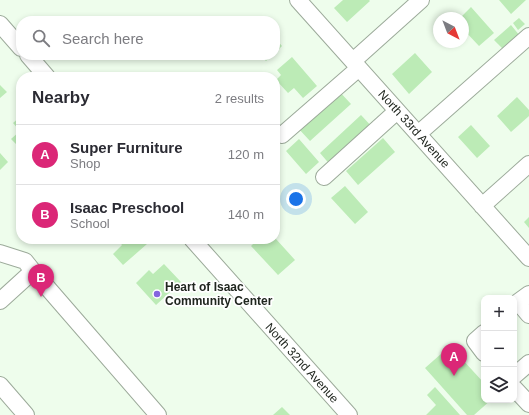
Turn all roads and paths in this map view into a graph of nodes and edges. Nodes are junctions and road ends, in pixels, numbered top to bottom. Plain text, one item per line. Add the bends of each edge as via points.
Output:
1 (298, 0) edge
2 (421, 0) edge
3 (0, 24) edge
4 (529, 36) edge
5 (16, 42) edge
6 (32, 60) edge
7 (356, 64) junction
8 (43, 72) edge
9 (397, 111) junction
10 (418, 134) junction
11 (282, 135) dead end
12 (529, 164) edge
13 (324, 177) dead end
14 (482, 206) junction
15 (196, 244) edge
16 (0, 253) edge
17 (529, 258) edge
18 (33, 271) junction
19 (0, 301) edge
20 (520, 301) edge
21 (529, 315) edge
22 (481, 335) edge
23 (481, 349) edge
24 (529, 363) edge
25 (517, 373) edge
26 (0, 385) edge
27 (517, 391) edge
28 (529, 404) edge
29 (26, 415) edge
30 (158, 415) edge
31 (349, 415) edge

1 - 7 street, North 33rd Avenue
2 - 7 street
3 - 5 street
4 - 10 street
6 - 8 street
7 - 9 street, North 33rd Avenue
7 - 11 street
9 - 10 street, North 33rd Avenue
9 - 13 street
10 - 14 street, North 33rd Avenue
12 - 14 street
14 - 17 street, North 33rd Avenue
15 - 31 street, North 32nd Avenue
16 - 18 street via 25,261
18 - 19 street
18 - 30 street
20 - 21 street
22 - 23 street via 474,341
24 - 25 street
26 - 29 street
27 - 28 street

